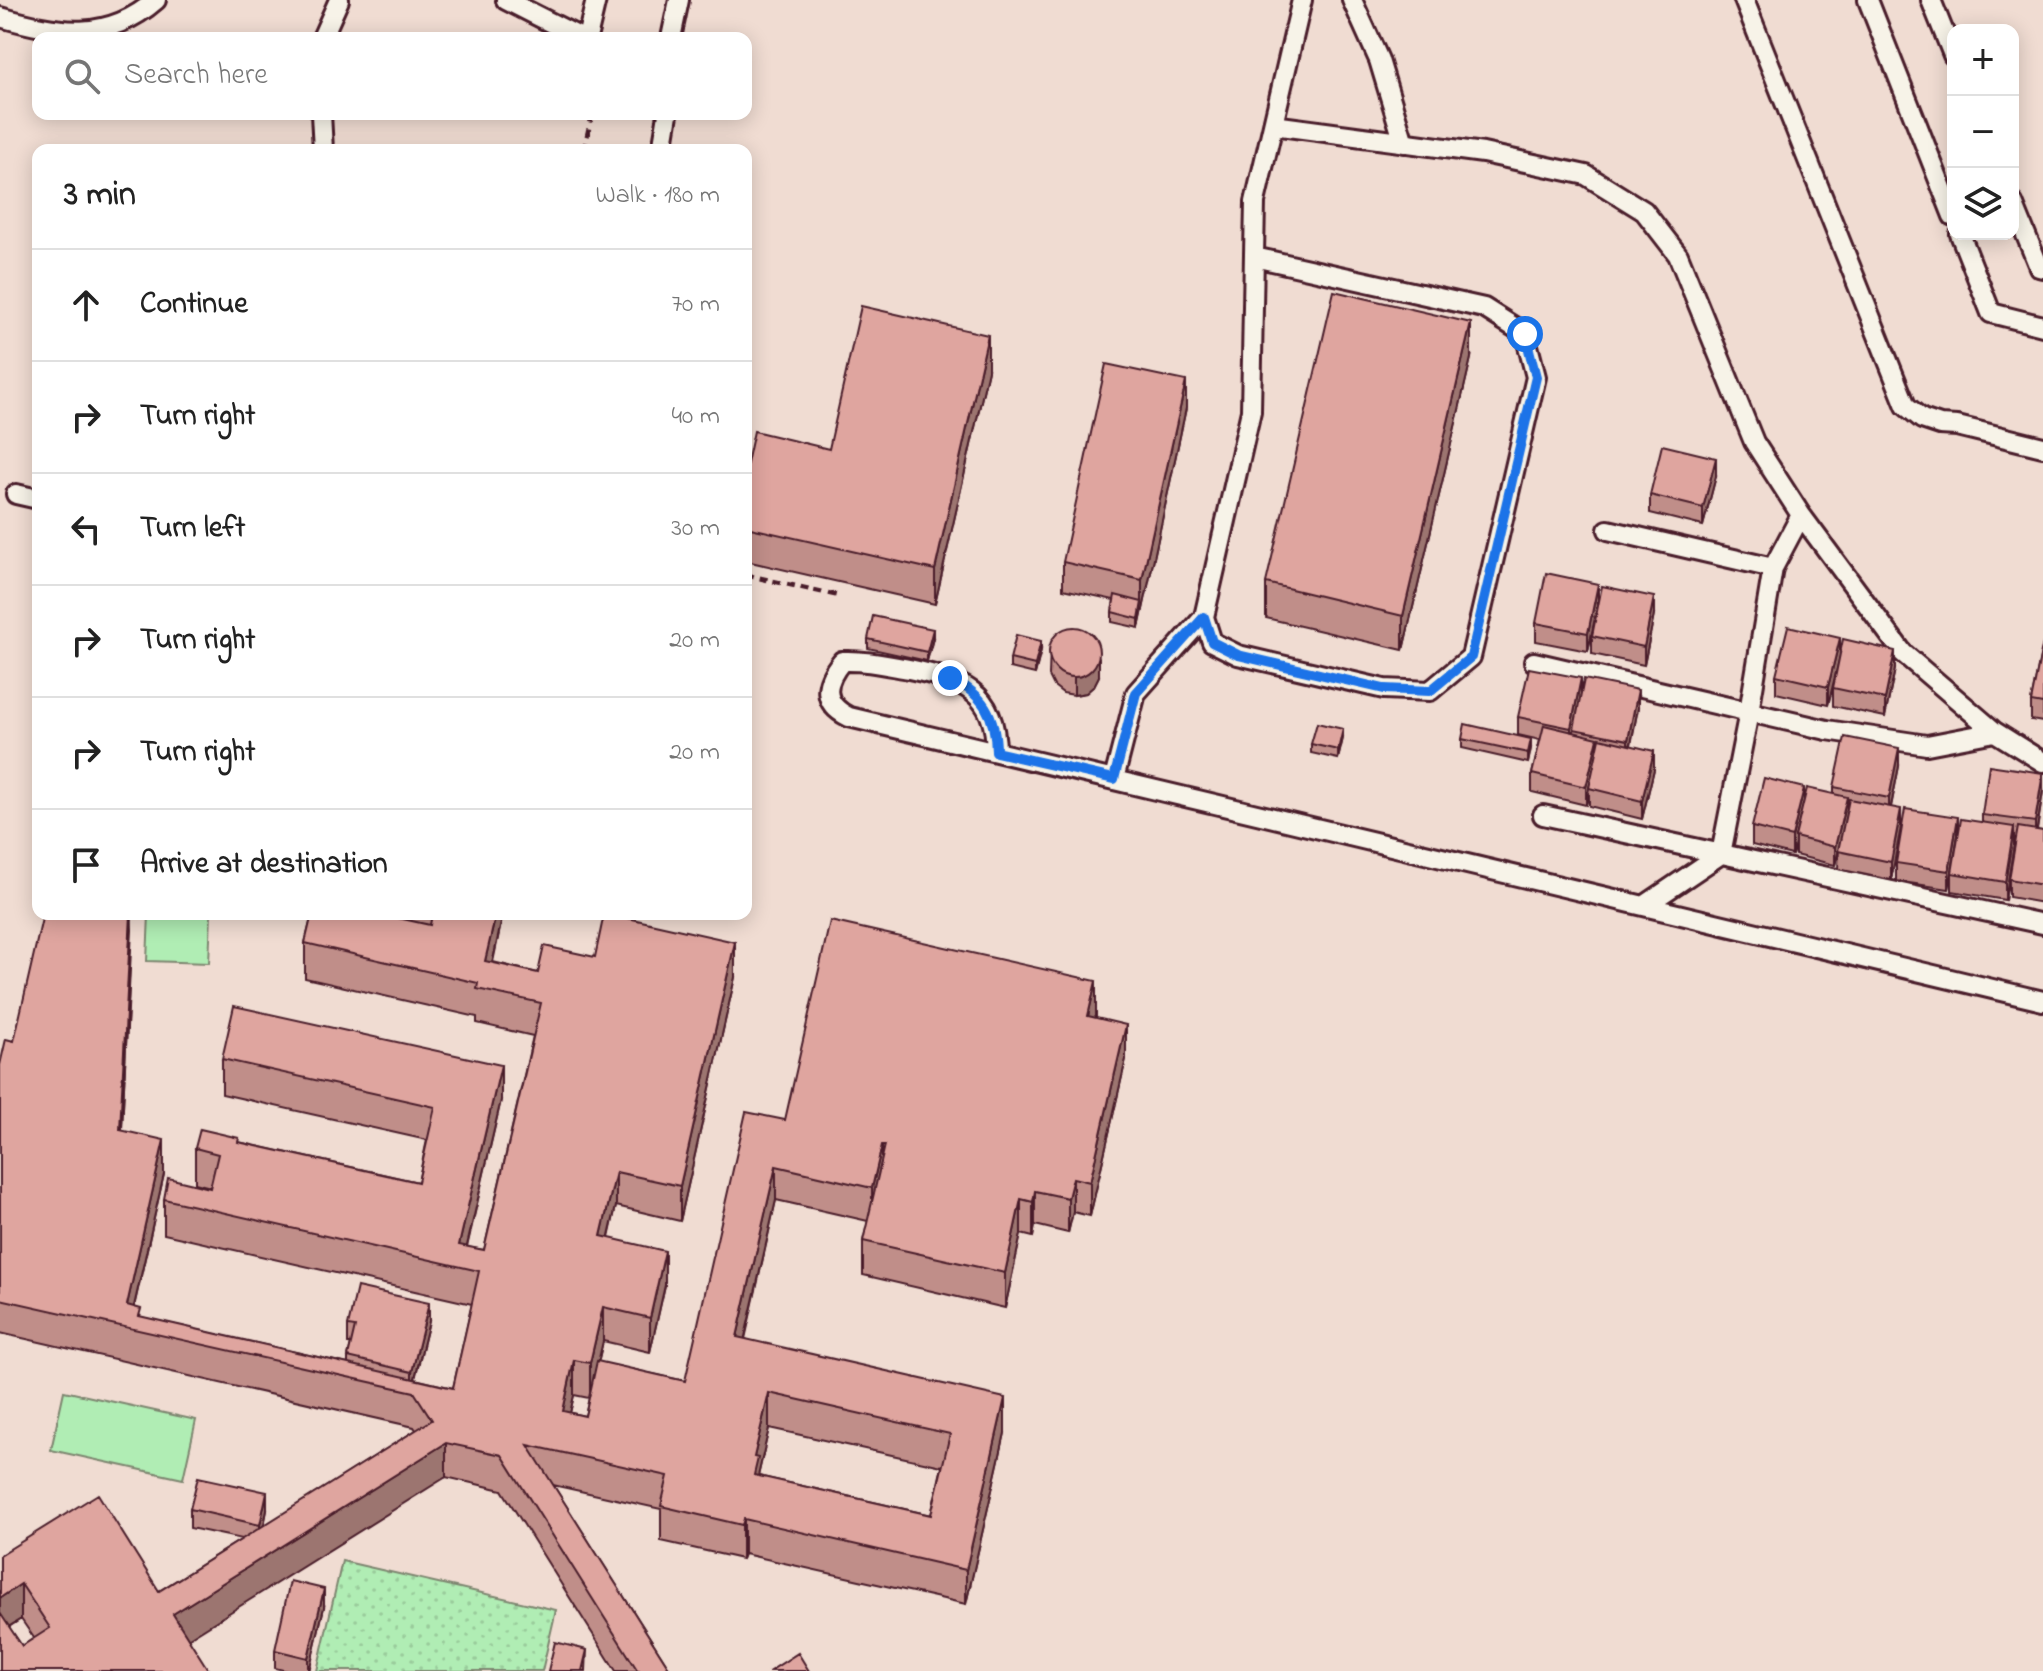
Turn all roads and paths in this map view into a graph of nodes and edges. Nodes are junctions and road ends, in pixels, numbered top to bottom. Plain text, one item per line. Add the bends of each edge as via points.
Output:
1 (156, 0) edge
2 (339, 0) edge
3 (506, 0) edge
4 (596, 0) edge
5 (679, 0) edge
6 (1302, 0) edge
7 (1352, 0) edge
8 (1744, 0) edge
9 (1868, 0) edge
10 (1931, 0) edge
11 (0, 17) edge
12 (325, 32) edge
13 (572, 32) edge
14 (586, 32) edge
15 (672, 32) edge
16 (1947, 40) edge
17 (321, 120) edge
18 (591, 120) edge
19 (667, 120) edge
20 (1273, 125) junction
21 (1404, 143) junction
22 (323, 144) edge
23 (585, 144) edge
24 (663, 144) edge
25 (1947, 201) edge
26 (2019, 218) edge
27 (1962, 240) edge
28 (1254, 257) junction
29 (2043, 268) edge
30 (2043, 326) edge
31 (2043, 447) edge
32 (16, 494) dead end
33 (32, 498) edge
34 (1801, 515) junction
35 (1608, 530) dead end
36 (1773, 568) junction
37 (752, 576) edge
38 (840, 596) dead end
39 (1204, 617) junction
40 (1534, 662) dead end
41 (1749, 712) junction
42 (1995, 732) junction
43 (996, 752) junction
44 (2043, 762) edge
45 (1114, 779) junction
46 (1543, 815) dead end
47 (1721, 854) junction
48 (1644, 906) junction
49 (2043, 924) edge
50 (2043, 1001) edge

1 - 11 lane via 119,24 93,31 43,28
2 - 12 lane
3 - 13 lane
4 - 14 lane
5 - 15 lane
6 - 20 lane
7 - 21 lane via 1379,60
8 - 31 lane via 1906,406 1940,425
9 - 25 lane
10 - 16 lane
17 - 22 lane
18 - 23 path
19 - 24 lane
20 - 21 lane
20 - 28 lane via 1255,202
21 - 34 lane via 1586,175 1644,211 1678,255 1754,442
26 - 29 lane
27 - 30 lane via 1991,313
28 - 39 lane via 1251,411
28 - 39 lane via 1484,308 1525,334 1536,377 1471,657 1430,691 1384,689 1238,655 1212,642
32 - 33 lane
34 - 36 lane
34 - 42 lane via 1903,653
35 - 36 lane
36 - 41 lane
37 - 38 path
39 - 45 lane via 1136,693
40 - 41 lane
41 - 42 lane via 1927,745
41 - 47 lane
42 - 44 lane
43 - 43 lane via 849,717 835,710 827,693 831,674 842,661 862,660 950,678 970,688 990,713
43 - 45 lane
45 - 48 lane
46 - 47 lane
47 - 48 lane
47 - 49 lane
48 - 50 lane

